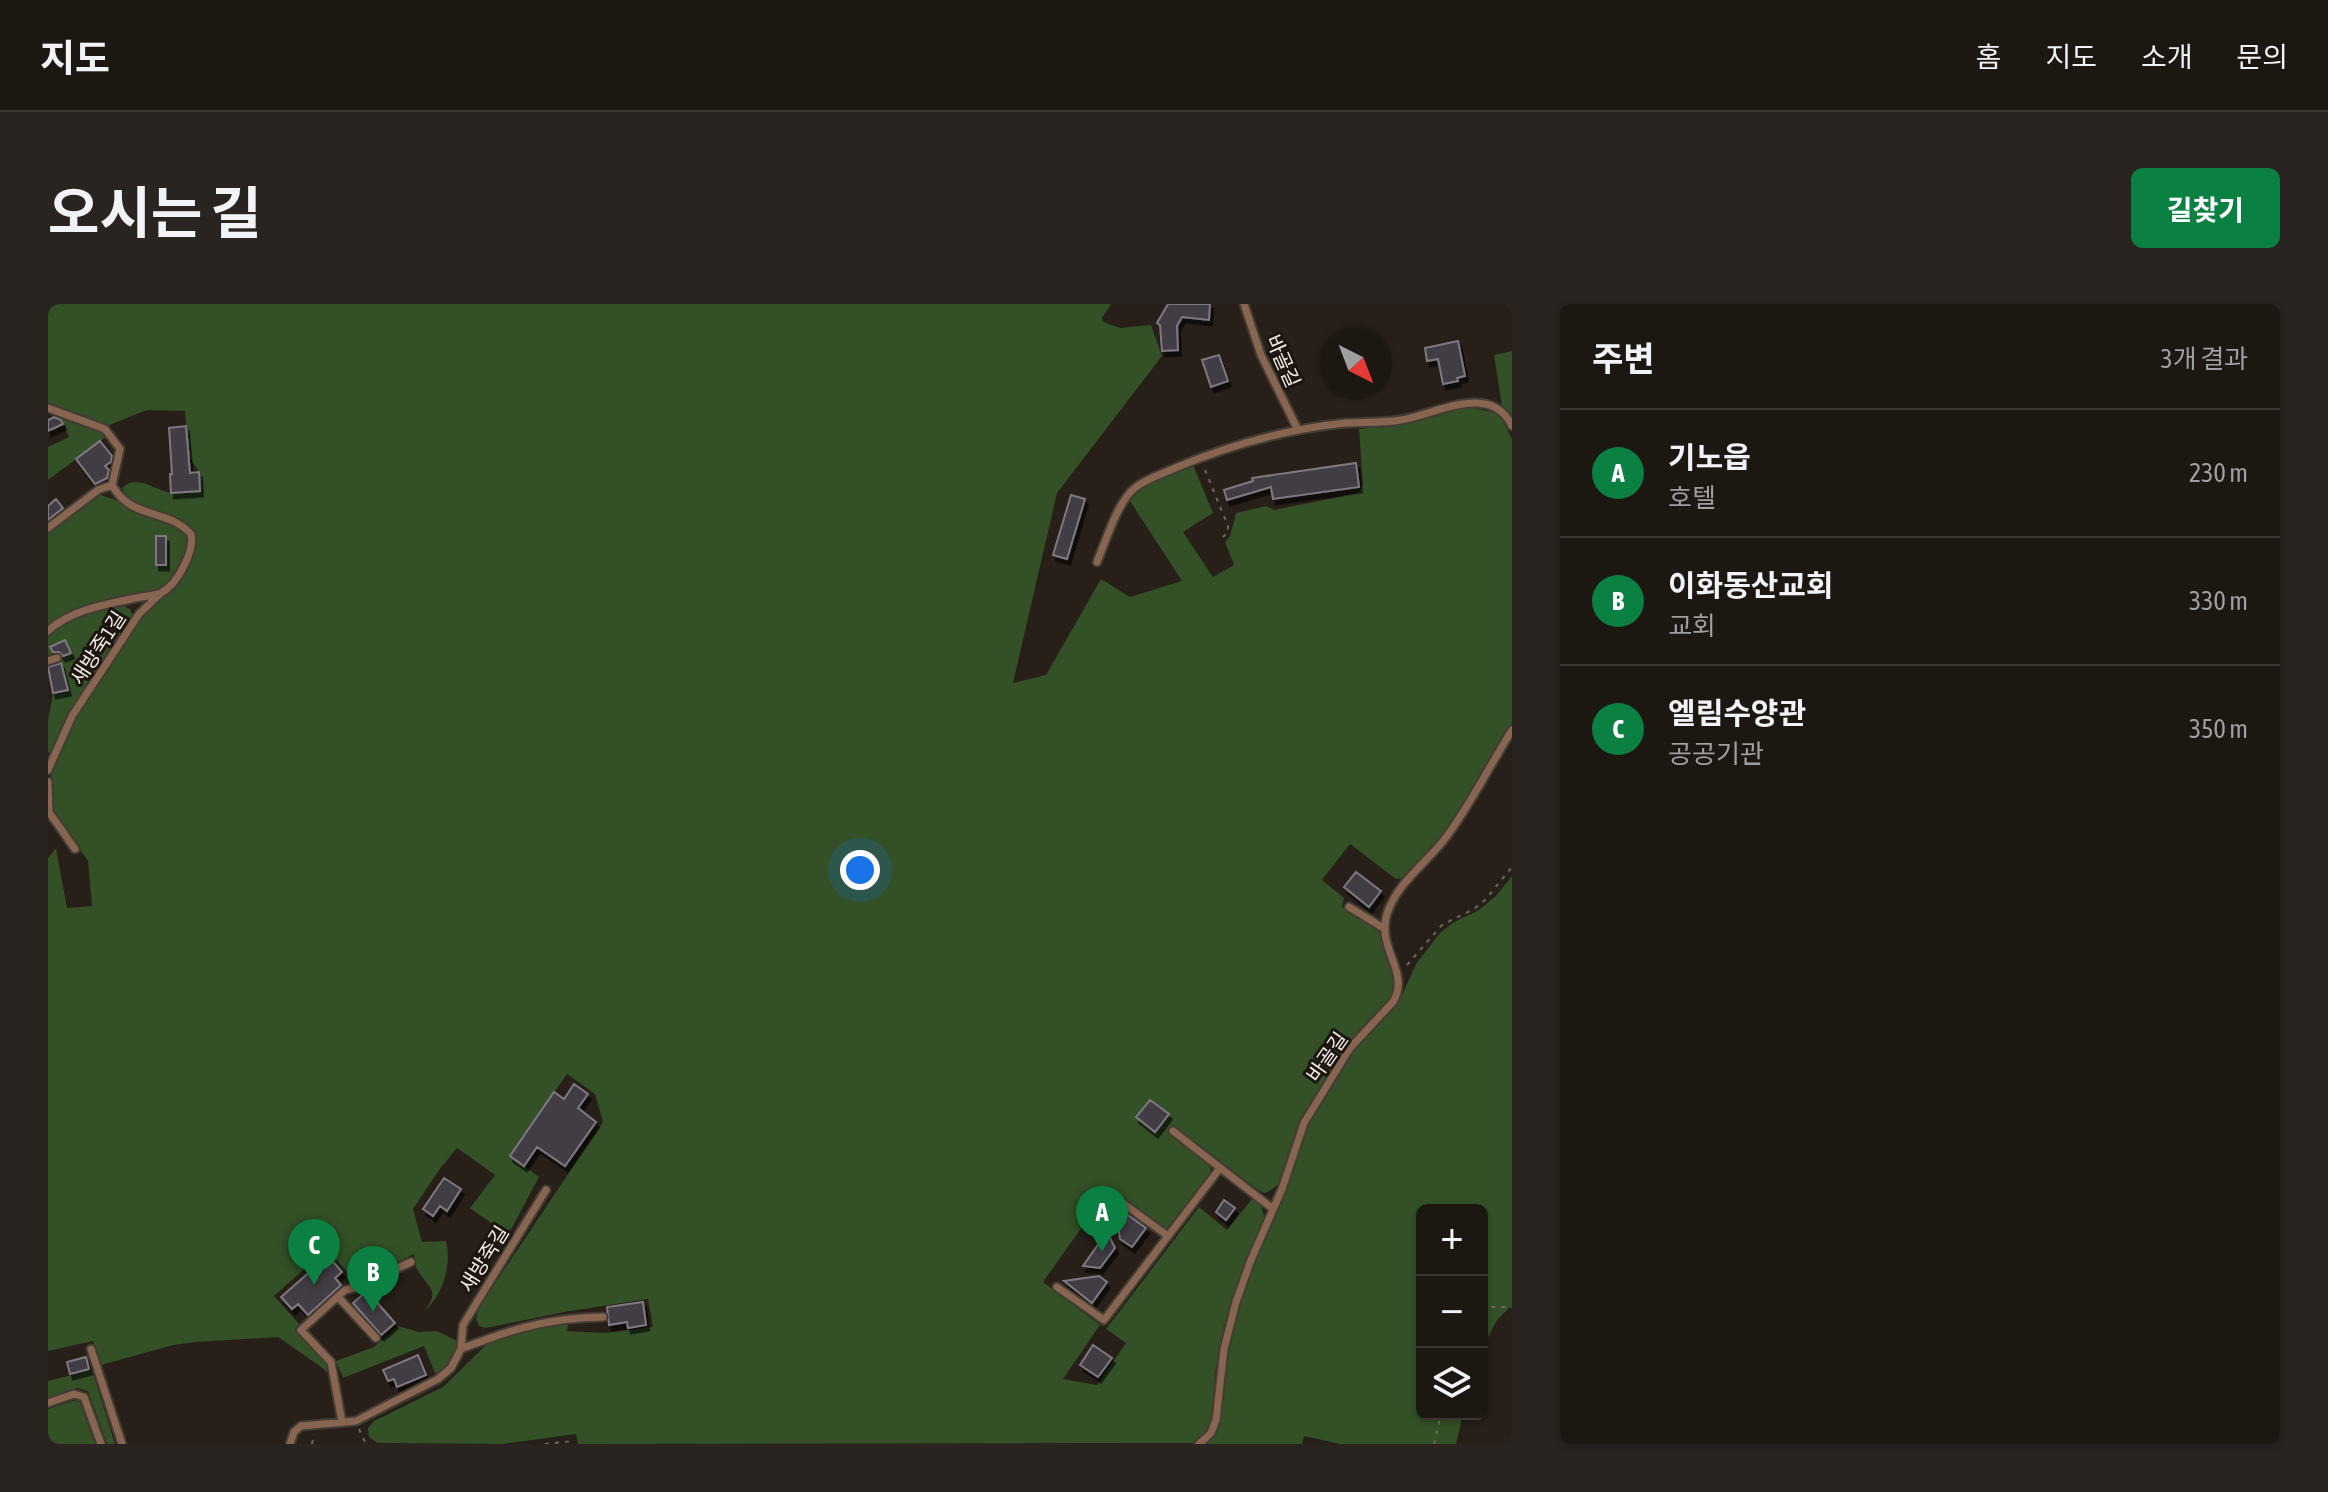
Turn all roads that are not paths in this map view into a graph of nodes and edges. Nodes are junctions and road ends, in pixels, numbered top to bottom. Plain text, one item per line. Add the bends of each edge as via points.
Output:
1 (1244, 304) edge
2 (48, 408) edge
3 (1512, 426) edge
4 (1298, 430) junction
5 (112, 485) junction
6 (48, 528) edge
7 (1097, 562) dead end
8 (162, 592) junction
9 (48, 631) edge
10 (1512, 730) edge
11 (48, 770) edge
12 (48, 782) edge
13 (75, 849) dead end
14 (1349, 907) dead end
15 (1385, 929) junction
16 (1173, 1131) dead end
17 (1220, 1168) junction
18 (546, 1190) dead end
19 (1117, 1199) dead end
20 (1273, 1209) junction
21 (1168, 1236) junction
22 (411, 1262) dead end
23 (1057, 1287) dead end
24 (338, 1297) junction
25 (603, 1317) dead end
26 (376, 1338) dead end
27 (91, 1349) dead end
28 (461, 1349) junction
29 (48, 1403) edge
30 (342, 1422) junction
31 (101, 1444) edge
32 (122, 1444) edge
33 (290, 1444) edge
34 (1199, 1444) edge

1 - 4 lane, 바골길 via 1261,355
2 - 5 lane via 105,429 120,449
3 - 4 lane via 1495,408 1463,403 1398,421
4 - 7 lane via 1228,447 1132,489
5 - 6 lane
5 - 8 lane, 새방죽1길 via 130,507 175,522 191,534 191,550
8 - 9 lane, 새방죽1길 via 73,615
8 - 11 lane, 새방죽1길 via 139,614 72,716
10 - 15 lane via 1451,831 1395,897
12 - 13 lane via 49,812
14 - 15 lane
15 - 20 lane, 바골길 via 1398,994 1350,1048 1315,1103
16 - 17 lane
17 - 20 lane
17 - 21 lane
18 - 28 lane, 새방죽길 via 463,1325
19 - 21 lane
20 - 34 lane, 바골길 via 1229,1325 1216,1420
21 - 23 lane via 1104,1320
22 - 24 lane
24 - 26 lane
24 - 30 lane via 301,1330 331,1362
25 - 28 lane via 549,1321
27 - 32 lane
28 - 30 lane, 새방죽길 via 438,1379 356,1421
29 - 31 lane via 74,1394 84,1397
30 - 33 lane, 새방죽길 via 301,1426

